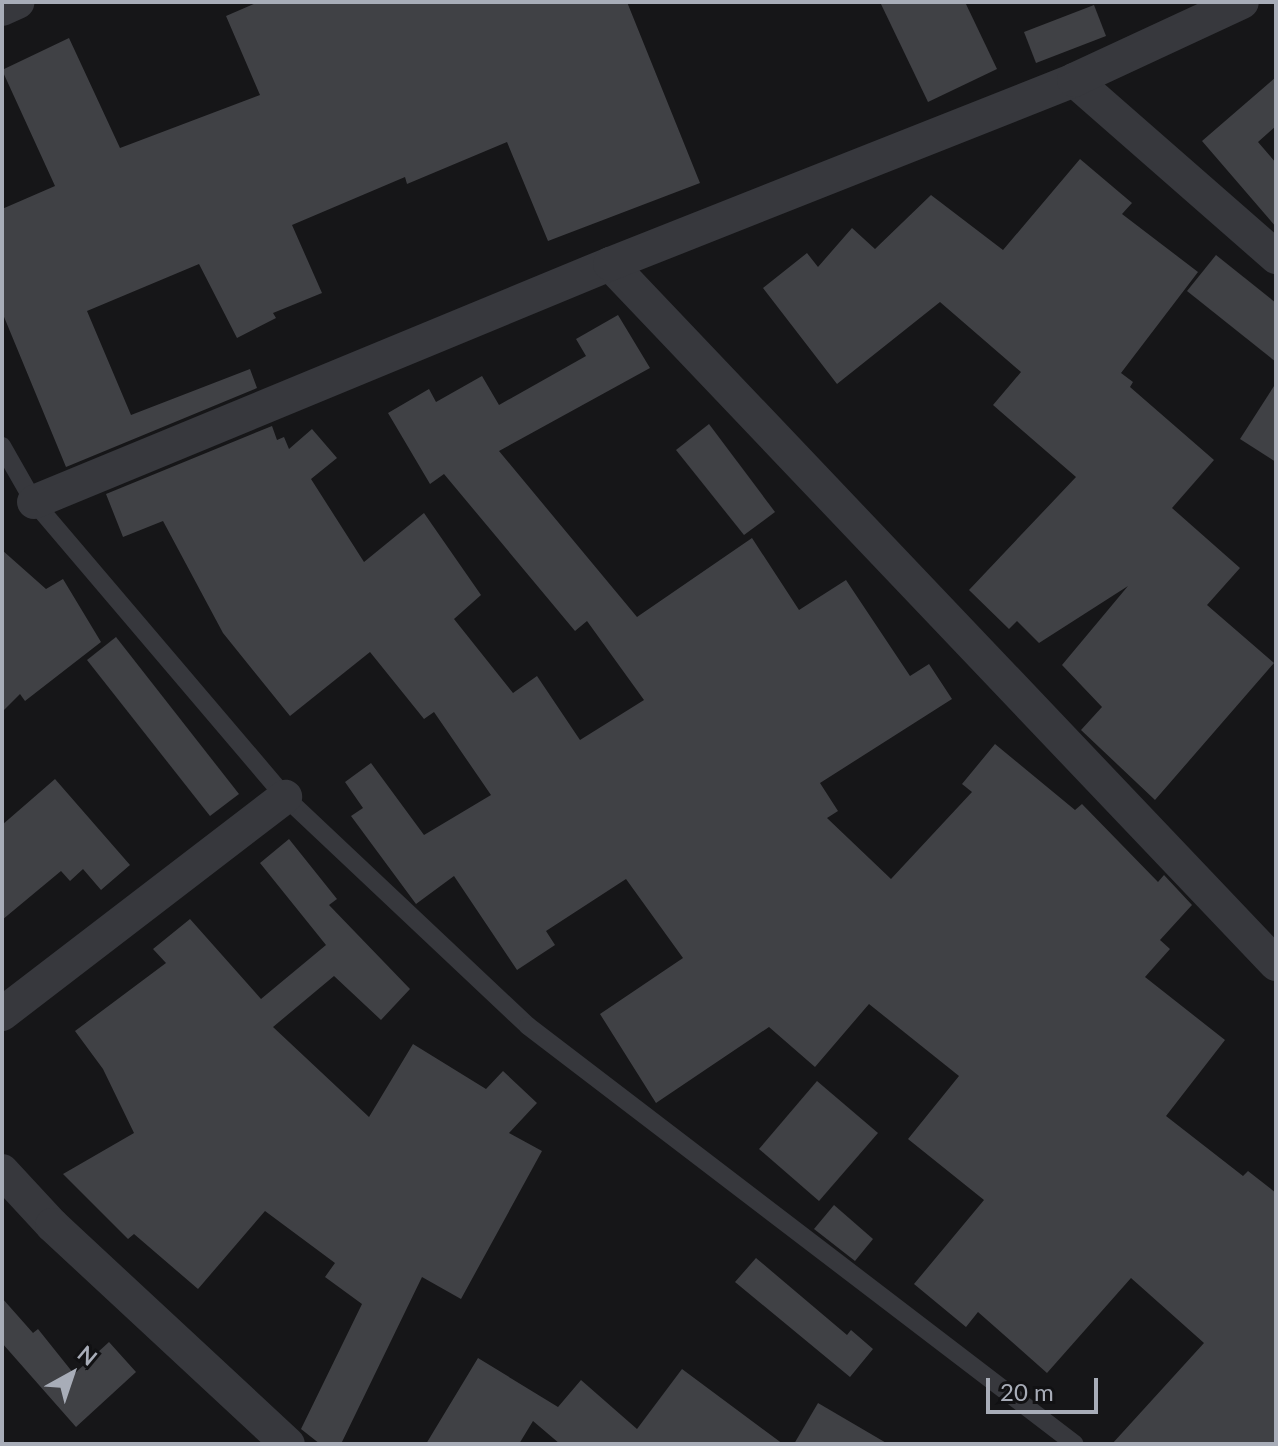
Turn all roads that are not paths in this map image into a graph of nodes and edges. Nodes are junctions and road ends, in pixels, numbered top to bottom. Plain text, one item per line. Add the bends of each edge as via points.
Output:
1 (18, 2) edge
2 (1242, 2) edge
3 (2, 9) edge
4 (1074, 80) junction
5 (1276, 257) edge
6 (610, 264) junction
7 (2, 446) edge
8 (34, 502) junction
9 (285, 797) junction
10 (1276, 964) edge
11 (2, 1014) edge
12 (2, 1171) edge
13 (288, 1444) edge
14 (1075, 1444) edge

1 - 3 street
2 - 4 street
4 - 5 street
4 - 6 street
6 - 8 street
6 - 10 street
7 - 8 lane
8 - 9 lane
9 - 11 street
9 - 14 lane via 528,1026
12 - 13 street via 52,1225

